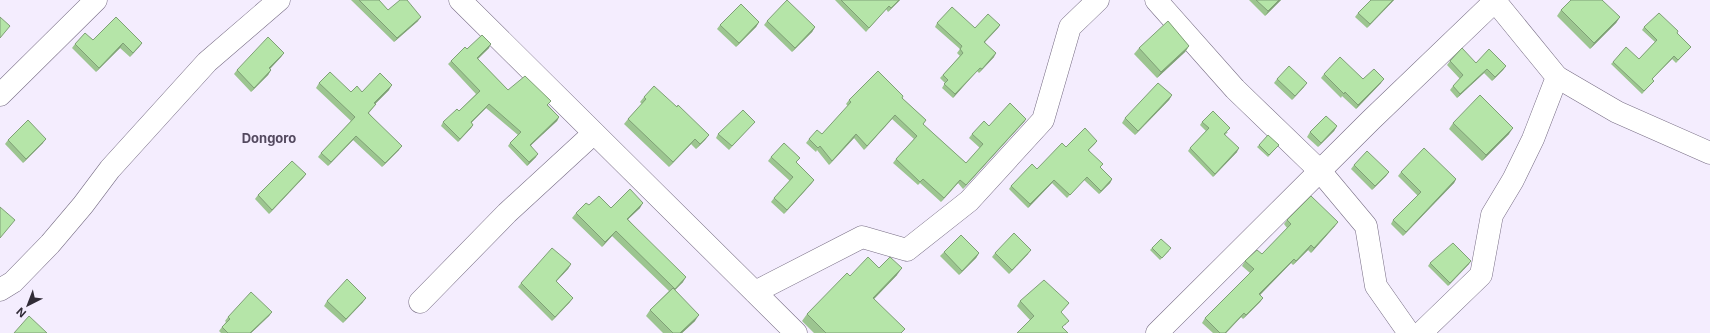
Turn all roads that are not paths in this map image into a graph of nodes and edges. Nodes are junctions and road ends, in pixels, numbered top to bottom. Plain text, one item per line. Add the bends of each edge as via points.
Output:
1 (96, 0) edge
2 (279, 0) edge
3 (460, 0) edge
4 (1098, 0) edge
5 (1156, 0) edge
6 (1496, 1) edge
7 (1557, 77) junction
8 (0, 96) edge
9 (594, 133) junction
10 (1710, 153) edge
11 (1320, 170) junction
12 (0, 290) edge
13 (755, 292) junction
14 (420, 302) dead end
15 (796, 333) edge
16 (1157, 333) edge
17 (1409, 333) edge
18 (1421, 333) edge

1 - 8 street
2 - 12 street via 207,62 110,169 50,244 13,282
3 - 9 street
4 - 13 street via 1070,27 1042,120 970,201 907,250 862,237
5 - 11 street via 1235,89
6 - 7 street
6 - 11 street
7 - 10 street via 1617,112
7 - 18 street via 1533,139 1492,215 1481,275
9 - 13 street
9 - 14 street via 507,213
11 - 16 street
11 - 17 street via 1366,226 1376,286
13 - 15 street

